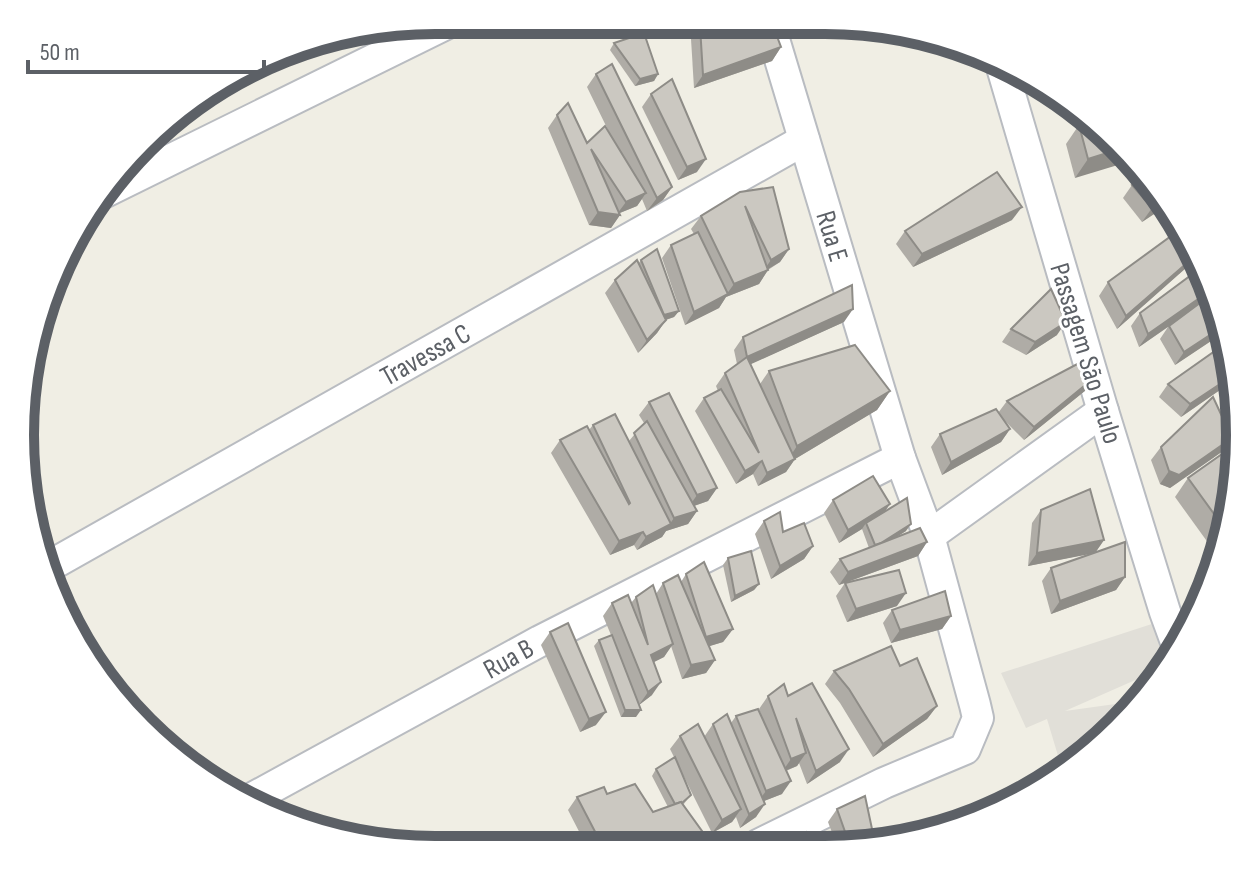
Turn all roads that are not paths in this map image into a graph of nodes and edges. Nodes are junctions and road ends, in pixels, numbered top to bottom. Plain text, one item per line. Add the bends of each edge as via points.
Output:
1 (425, 34) edge
2 (772, 34) edge
3 (1005, 76) edge
4 (804, 140) junction
5 (124, 183) edge
6 (1103, 411) junction
7 (900, 458) junction
8 (929, 536) junction
9 (55, 563) edge
10 (1173, 634) edge
11 (258, 795) edge
12 (776, 836) edge

1 - 5 street
2 - 4 street, Rua E
3 - 6 street, Passagem São Paulo
4 - 7 street, Rua E
4 - 9 street, Travessa C
6 - 8 street
6 - 10 street, Passagem São Paulo
7 - 8 street, Rua E
7 - 11 street, Rua B via 540,641
8 - 12 street, Rua E via 978,718 965,749

